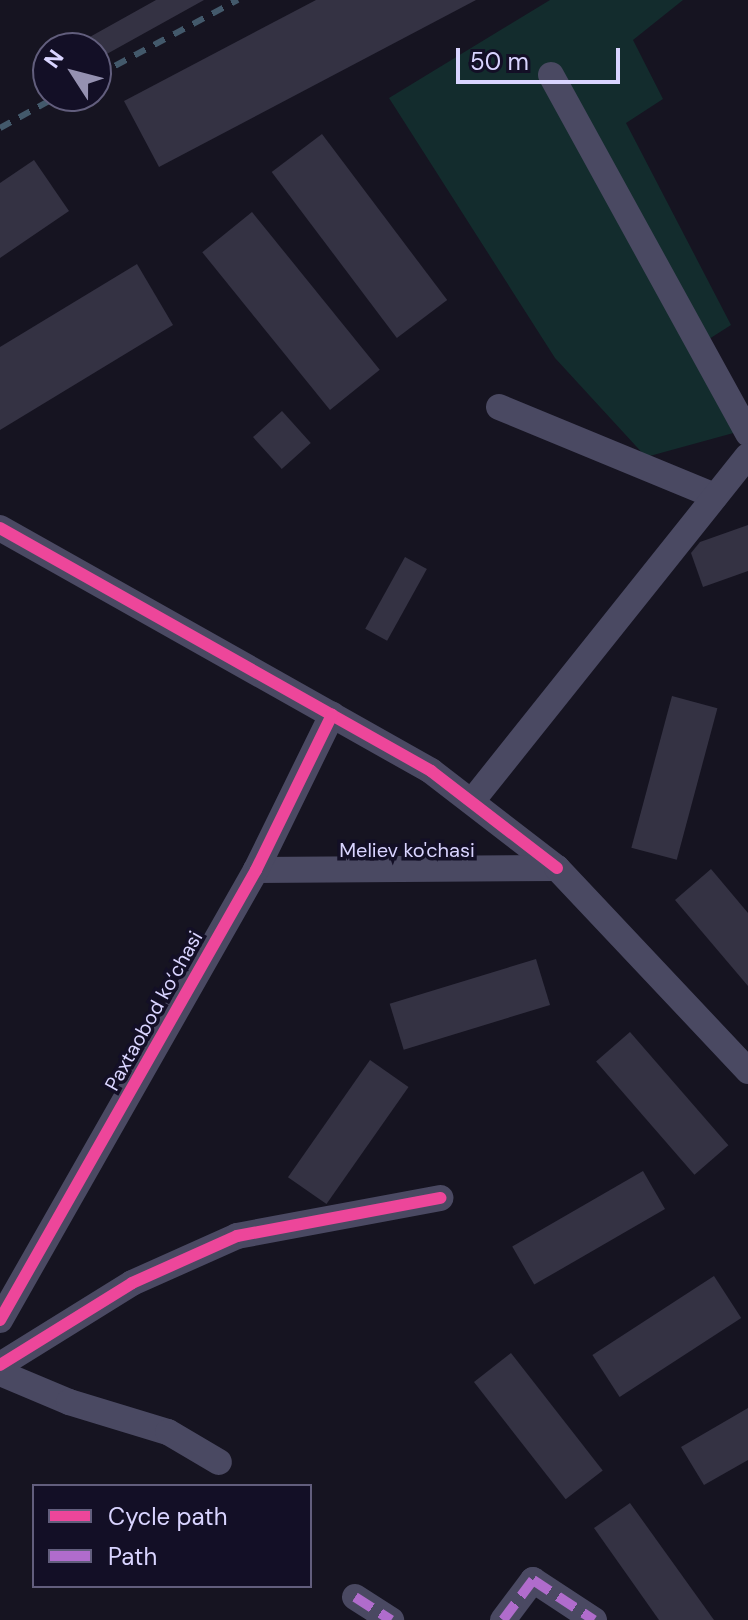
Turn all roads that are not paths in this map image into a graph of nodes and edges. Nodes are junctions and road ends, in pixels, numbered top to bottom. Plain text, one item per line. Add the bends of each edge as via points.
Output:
1 (551, 75) dead end
2 (499, 407) dead end
3 (748, 433) edge
4 (748, 456) edge
5 (715, 496) junction
6 (0, 528) edge
7 (332, 715) junction
8 (473, 800) junction
9 (557, 868) junction
10 (256, 870) junction
11 (748, 1071) edge
12 (440, 1198) dead end
13 (0, 1320) edge
14 (0, 1365) edge
15 (0, 1373) edge
16 (219, 1462) dead end
17 (355, 1597) dead end
18 (391, 1620) edge
19 (503, 1620) edge
20 (594, 1620) edge

1 - 3 street
2 - 5 street
4 - 5 street
5 - 8 street
6 - 7 street, Meliev ko'chasi
7 - 8 street, Meliev ko'chasi
7 - 10 street, Paxtaobod ko‘chasi
8 - 9 street, Meliev ko'chasi
9 - 10 street, Meliev ko'chasi
9 - 11 street, Meliev ko'chasi
10 - 13 street, Paxtaobod ko‘chasi
12 - 14 street via 237,1236 132,1283
15 - 16 street via 168,1432
17 - 18 street
19 - 20 street via 533,1580

